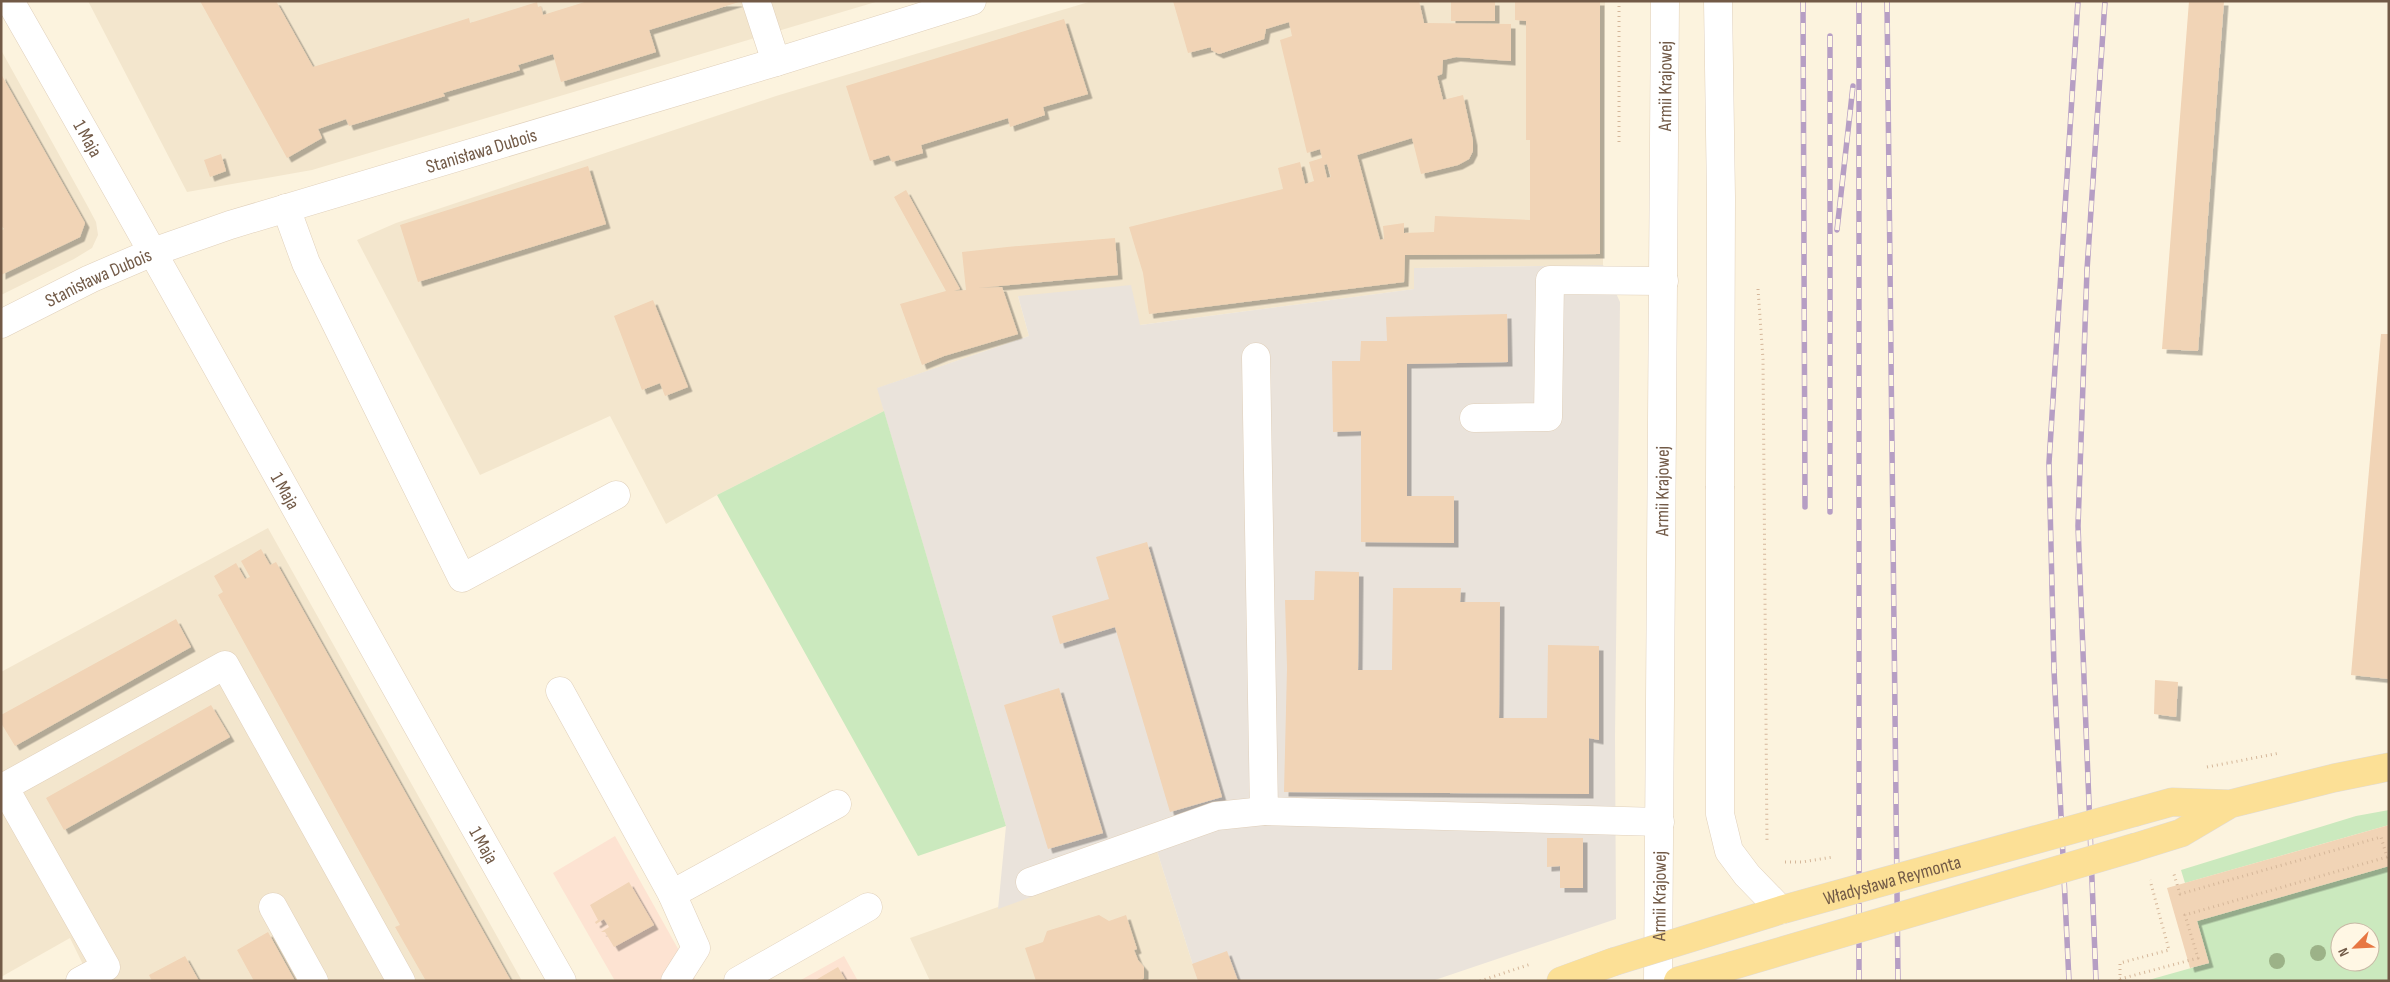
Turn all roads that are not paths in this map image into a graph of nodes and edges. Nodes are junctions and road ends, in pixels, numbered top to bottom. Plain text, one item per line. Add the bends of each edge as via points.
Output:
1 (10, 1) edge
2 (756, 1) edge
3 (972, 1) edge
4 (1665, 1) edge
5 (1718, 1) edge
6 (776, 62) junction
7 (286, 208) junction
8 (153, 252) junction
9 (1664, 281) junction
10 (1, 324) edge
11 (1256, 357) dead end
12 (1474, 418) dead end
13 (616, 495) dead end
14 (560, 691) dead end
15 (2389, 767) edge
16 (837, 804) dead end
17 (2230, 804) junction
18 (1264, 811) junction
19 (1660, 822) junction
20 (1030, 882) dead end
21 (672, 894) junction
22 (273, 907) dead end
23 (868, 907) dead end
24 (1781, 910) junction
25 (1730, 973) edge
26 (80, 981) edge
27 (314, 981) edge
28 (401, 981) edge
29 (562, 981) edge
30 (675, 981) edge
31 (738, 981) edge
32 (1561, 981) edge
33 (1658, 981) edge
34 (1678, 981) edge

1 - 8 street, 1 Maja
2 - 6 street
3 - 6 street, Stanisława Dubois
4 - 9 street, Armii Krajowej
5 - 24 street, bridge via 1721,198 1720,814 1729,851
6 - 7 street, Stanisława Dubois
7 - 8 street, Stanisława Dubois
7 - 13 street via 306,263 462,578
8 - 10 street, Stanisława Dubois via 90,279
8 - 29 street, 1 Maja
9 - 12 street via 1550,280 1548,417
9 - 19 street, Armii Krajowej
11 - 18 street
14 - 21 street
15 - 17 main road, Władysława Reymonta
16 - 21 street
17 - 24 main road, Władysława Reymonta, bridge via 2172,802
17 - 25 main road, Władysława Reymonta, bridge via 2181,833
18 - 19 street
18 - 20 street via 1216,816
19 - 33 street, Armii Krajowej
21 - 30 street via 696,948
22 - 27 street
23 - 31 street
24 - 32 main road, Władysława Reymonta, bridge
25 - 34 main road, Władysława Reymonta
26 - 28 street via 106,967 4,787 226,665

